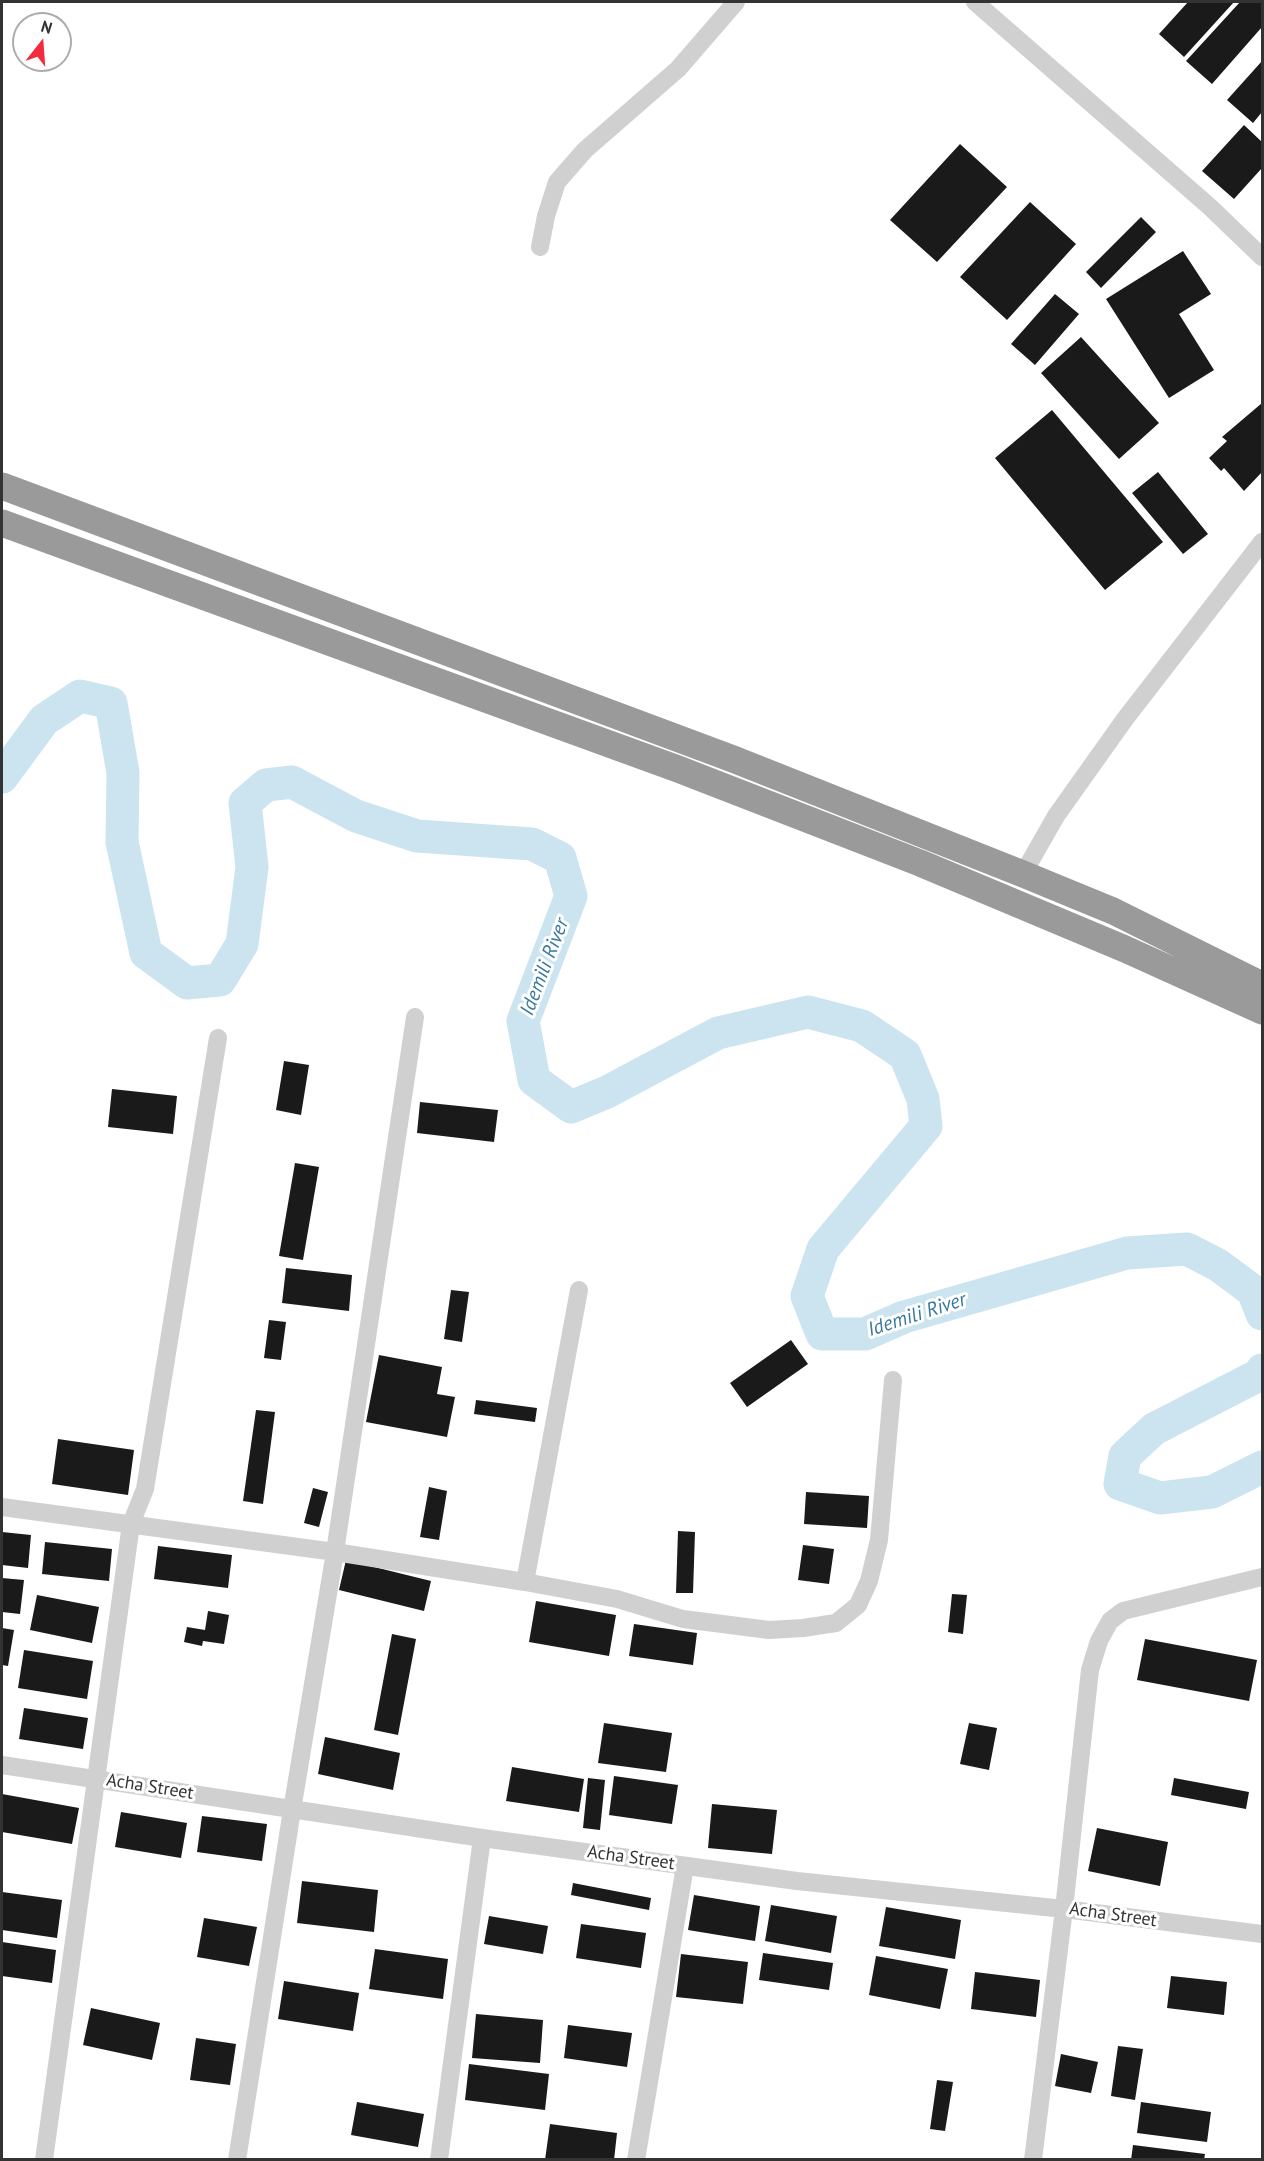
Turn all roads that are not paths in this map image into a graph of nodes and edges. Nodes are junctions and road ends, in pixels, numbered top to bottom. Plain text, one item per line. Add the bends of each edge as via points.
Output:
1 (736, 2) edge
2 (975, 2) edge
3 (540, 247) dead end
4 (1263, 258) edge
5 (2, 486) edge
6 (2, 523) edge
7 (1263, 542) edge
8 (1023, 874) junction
9 (1263, 985) edge
10 (1263, 1011) edge
11 (416, 1017) dead end
12 (218, 1038) dead end
13 (579, 1290) dead end
14 (892, 1380) dead end
15 (2, 1507) edge
16 (131, 1524) junction
17 (335, 1552) junction
18 (1263, 1577) edge
19 (525, 1582) junction
20 (2, 1765) edge
21 (96, 1779) junction
22 (292, 1810) junction
23 (482, 1838) junction
24 (685, 1866) junction
25 (1064, 1908) junction
26 (1263, 1934) edge
27 (44, 2160) edge
28 (237, 2160) edge
29 (439, 2160) edge
30 (636, 2160) edge
31 (1033, 2160) edge

1 - 3 street via 678,69 585,150 557,182
2 - 4 street
5 - 8 highway via 733,759
6 - 10 highway via 678,769 920,863
7 - 8 street via 1125,719 1056,816
8 - 9 highway via 1113,911
11 - 17 street
12 - 16 street via 144,1489
13 - 19 street
14 - 19 street via 879,1540 858,1605 836,1623 769,1630 683,1619 617,1599
15 - 16 street
16 - 17 street
16 - 21 street
17 - 19 street
17 - 22 street
18 - 25 street via 1123,1611 1110,1621 1090,1670
20 - 21 street, Acha Street
21 - 22 street, Acha Street
21 - 27 street
22 - 23 street, Acha Street
22 - 28 street
23 - 24 street, Acha Street
23 - 29 street
24 - 25 street, Acha Street
24 - 30 street
25 - 26 street, Acha Street
25 - 31 street

